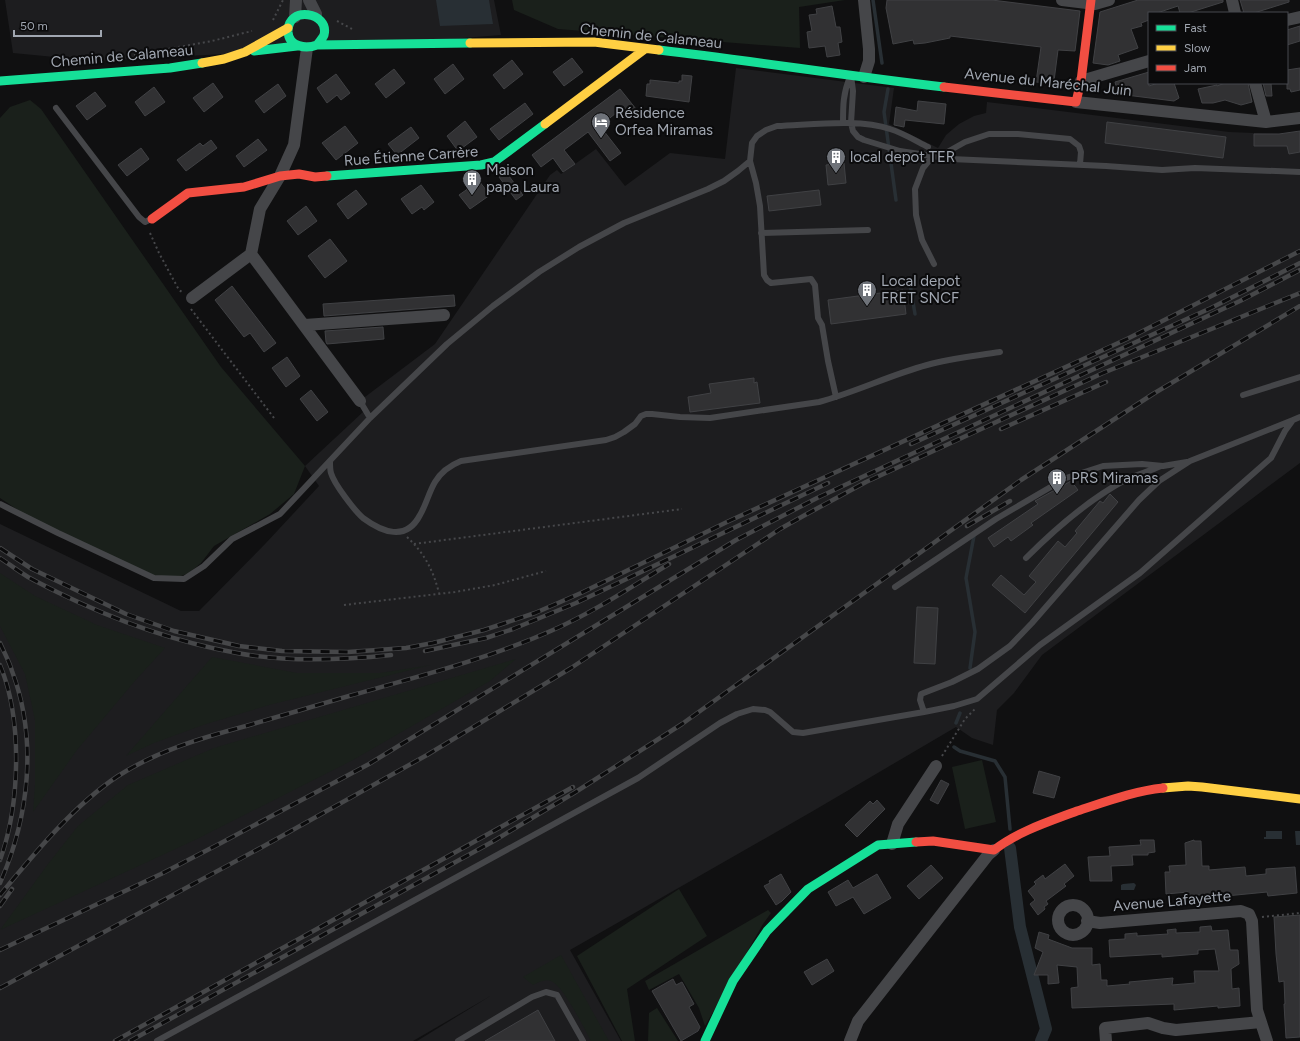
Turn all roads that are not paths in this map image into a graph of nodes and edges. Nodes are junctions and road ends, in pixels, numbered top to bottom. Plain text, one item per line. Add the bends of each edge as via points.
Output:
1 (296, 0) edge
2 (309, 0) edge
3 (864, 0) edge
4 (1062, 0) edge
5 (1109, 0) edge
6 (1232, 0) edge
7 (1091, 2) edge
8 (1235, 12) edge
9 (316, 14) junction
10 (295, 16) junction
11 (1300, 16) edge
12 (1288, 20) edge
13 (288, 28) junction
14 (343, 36) dead end
15 (362, 45) junction
16 (307, 46) junction
17 (645, 49) junction
18 (245, 52) junction
19 (1148, 61) edge
20 (851, 76) junction
21 (864, 77) junction
22 (0, 81) edge
23 (1081, 81) junction
24 (1255, 84) edge
25 (1044, 98) junction
26 (1076, 102) junction
27 (56, 108) dead end
28 (1300, 118) edge
29 (1266, 122) junction
30 (843, 123) junction
31 (851, 123) junction
32 (928, 148) dead end
33 (932, 157) junction
34 (945, 158) junction
35 (750, 161) junction
36 (1080, 164) junction
37 (1300, 172) edge
38 (280, 176) junction
39 (149, 220) joint
40 (868, 230) dead end
41 (761, 233) junction
42 (251, 254) junction
43 (934, 264) dead end
44 (192, 298) road end
45 (444, 315) dead end
46 (305, 325) junction
47 (1000, 352) dead end
48 (1300, 377) edge
49 (1243, 395) dead end
50 (836, 397) junction
51 (360, 401) joint
52 (1300, 417) edge
53 (370, 418) junction
54 (1293, 420) junction
55 (330, 461) junction
56 (1190, 461) junction
57 (1163, 466) junction
58 (0, 504) edge
59 (1026, 558) dead end
60 (895, 587) dead end
61 (924, 712) junction
62 (936, 766) road end
63 (1300, 799) edge
64 (892, 844) junction
65 (994, 850) junction
66 (1087, 922) dead end
67 (1260, 1022) junction
68 (157, 1041) edge
69 (458, 1041) edge
70 (583, 1041) edge
71 (705, 1041) edge
72 (850, 1041) edge
73 (1106, 1041) edge
74 (1267, 1041) edge

1 - 10 street
2 - 9 street
3 - 21 street via 869,49
4 - 7 street
5 - 7 street via 1095,4
6 - 8 street
7 - 23 main road
9 - 10 main road via 306,12
9 - 16 main road via 328,29 323,37
10 - 13 main road
11 - 12 street
13 - 16 main road via 290,38
13 - 18 main road, Chemin de Calameau
14 - 15 main road, Chemin de Calameau
15 - 16 main road, Chemin de Calameau
15 - 17 main road, Chemin de Calameau via 594,42
16 - 18 main road, Chemin de Calameau
16 - 38 street via 294,144
17 - 20 main road, Chemin de Calameau via 745,60
17 - 38 main road, Rue Étienne Carrère via 494,162 315,177 299,174
18 - 22 main road, Chemin de Calameau via 224,59 170,68
19 - 23 street
20 - 21 main road, Chemin de Calameau
20 - 30 lane via 845,90
20 - 31 lane
21 - 25 main road, Avenue du Maréchal Juin
23 - 25 main road
23 - 26 main road
24 - 29 street
25 - 26 main road, Avenue du Maréchal Juin
26 - 29 street, Avenue du Maréchal Juin
27 - 39 lane via 139,217
28 - 29 street, Avenue du Maréchal Juin
30 - 31 lane
30 - 35 lane via 777,126 766,130 752,143
31 - 32 lane via 890,129
31 - 33 lane via 853,132 858,137 893,149
33 - 34 lane
33 - 43 lane via 923,168 915,189 916,215 922,240
34 - 36 lane
34 - 36 lane via 949,151 965,142 989,134 1018,134 1070,139 1079,146
35 - 41 lane via 760,206
35 - 53 lane via 724,181 624,223 579,246 539,272 447,344
36 - 37 lane via 1162,170 1196,168
38 - 39 main road, Rue Étienne Carrère via 244,187 188,193
38 - 42 street via 260,209
40 - 41 lane
41 - 50 lane via 764,275 767,280 771,283 811,279 815,285 818,318 822,325
42 - 44 street
42 - 46 street
45 - 46 street
46 - 51 street
47 - 50 lane via 927,365
48 - 49 lane
50 - 55 lane via 819,402 710,418 646,414 615,438 461,460 436,481 420,517 402,532 384,530 358,514 335,483
51 - 53 lane
52 - 54 lane
53 - 55 lane
54 - 56 lane
54 - 61 lane via 1271,458 1140,573 1040,645 986,693 970,702
55 - 58 lane via 280,514 232,539 204,566 184,579 154,578
56 - 57 lane
56 - 61 lane via 1147,491 1010,646 978,669 921,694
57 - 59 lane via 1126,480 1100,496 1055,530
57 - 60 lane via 1114,464 1066,478 984,526
61 - 68 lane via 803,733 793,732 765,710 753,709 736,714 638,778
62 - 64 street via 898,824
63 - 65 main road via 1223,788 1187,786 1150,789 1109,800 1040,825 1003,842
64 - 65 main road via 933,841
64 - 71 main road via 878,845 808,889 767,931 733,981
65 - 72 street via 858,1021
66 - 67 street, Avenue Lafayette via 1241,911 1249,914 1252,921 1257,1010
67 - 73 street via 1176,1030 1148,1023 1105,1028
67 - 74 street
69 - 70 lane via 532,997 546,992 558,995

